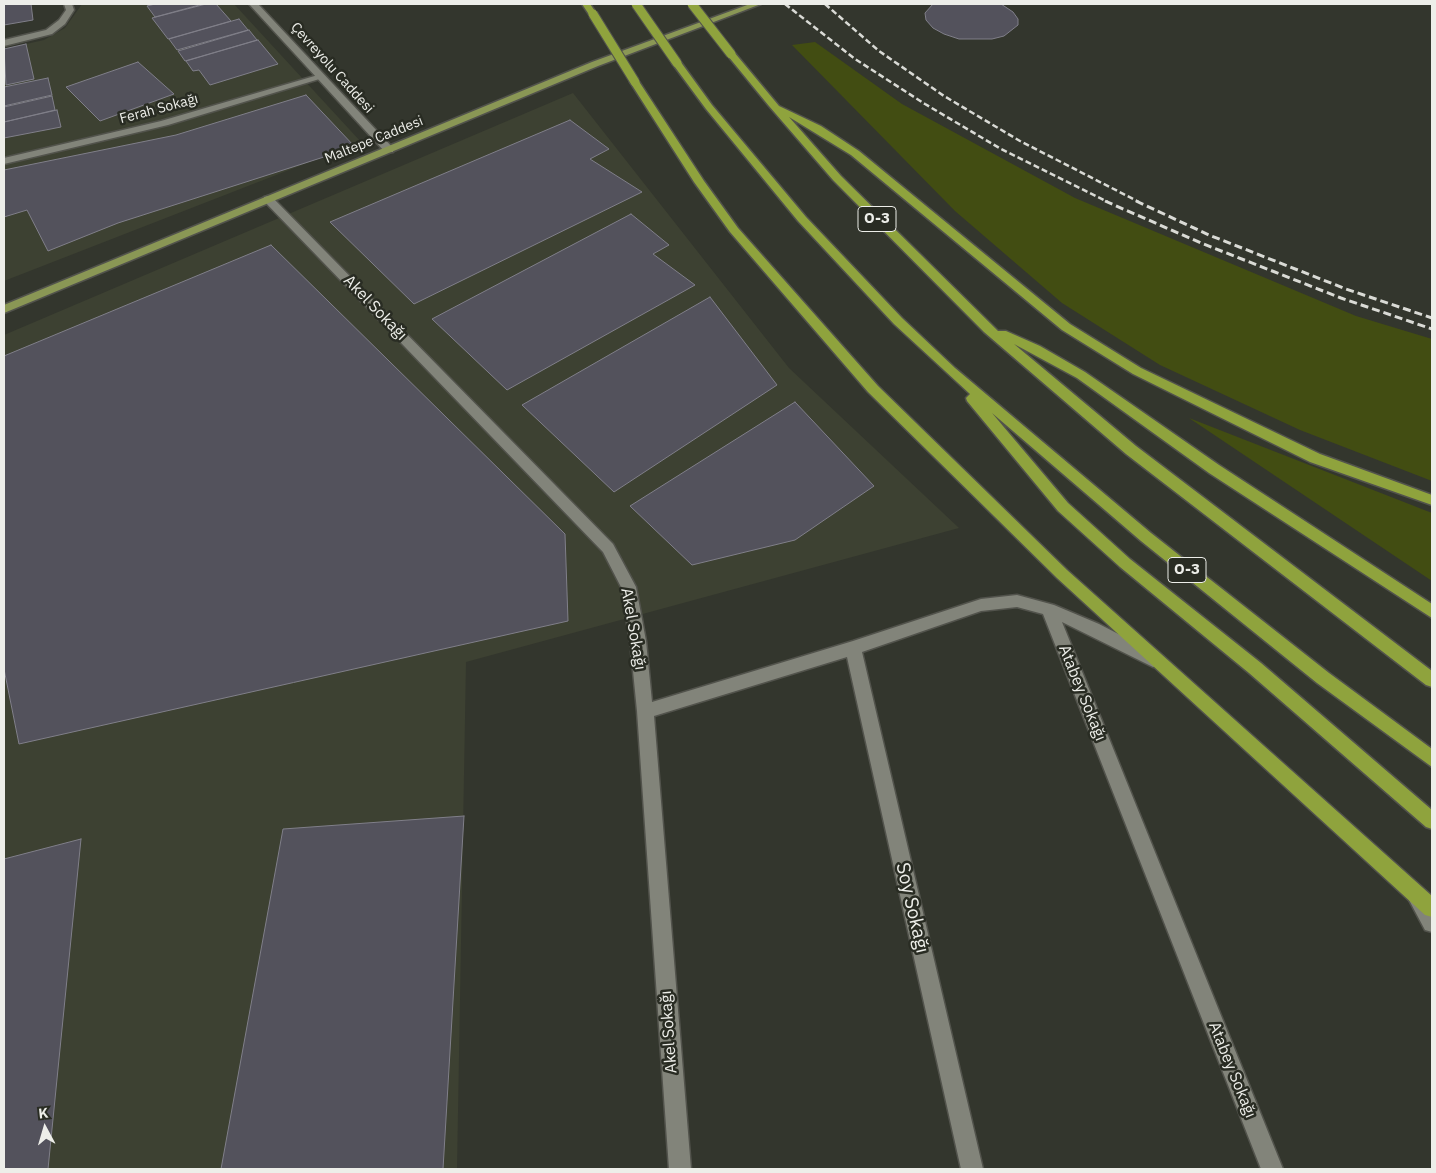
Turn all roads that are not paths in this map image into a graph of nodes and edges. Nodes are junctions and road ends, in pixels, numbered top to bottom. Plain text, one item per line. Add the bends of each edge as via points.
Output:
1 (68, 4) edge
2 (254, 4) edge
3 (586, 4) edge
4 (636, 4) edge
5 (692, 4) edge
6 (757, 4) edge
7 (4, 43) edge
8 (320, 77) junction
9 (772, 104) junction
10 (389, 150) junction
11 (4, 161) edge
12 (268, 199) junction
13 (4, 309) edge
14 (988, 329) junction
15 (951, 371) junction
16 (1432, 500) edge
17 (1049, 609) junction
18 (1432, 612) edge
19 (853, 648) junction
20 (1161, 664) junction
21 (1432, 680) edge
22 (645, 711) junction
23 (1432, 758) edge
24 (1432, 821) edge
25 (1410, 888) junction
26 (1432, 908) edge
27 (1432, 923) edge
28 (680, 1169) edge
29 (972, 1169) edge
30 (1272, 1169) edge

1 - 7 street via 70,10 62,22 49,32
2 - 8 street, Çevreyolu Caddesi
3 - 20 highway, bridge via 699,182 734,230 873,389 1062,574
4 - 15 highway, O-3, bridge via 709,107 802,219 891,314
5 - 9 highway, O-3, bridge
6 - 10 main road, Maltepe Caddesi via 595,64
8 - 10 street, Çevreyolu Caddesi
8 - 11 street, Ferah Sokağı via 164,123
9 - 14 highway, O-3 via 837,178
9 - 16 highway via 855,153 1026,297 1066,327 1137,371 1316,458
10 - 12 main road, Maltepe Caddesi
12 - 13 main road, Maltepe Caddesi
12 - 22 street, Akel Sokağı via 608,548 628,587 638,641
14 - 18 highway via 1036,349 1081,374 1214,469
14 - 21 highway, O-3 via 1131,450
15 - 23 highway, O-3 via 1146,537 1323,678
15 - 24 highway via 1063,506 1125,563 1255,668
17 - 19 street via 1017,601 981,605
17 - 20 street via 1094,628
17 - 30 street, Atabey Sokağı
19 - 22 street
19 - 29 street, Soy Sokağı
20 - 25 highway
22 - 28 street, Akel Sokağı
25 - 26 highway
25 - 27 street

